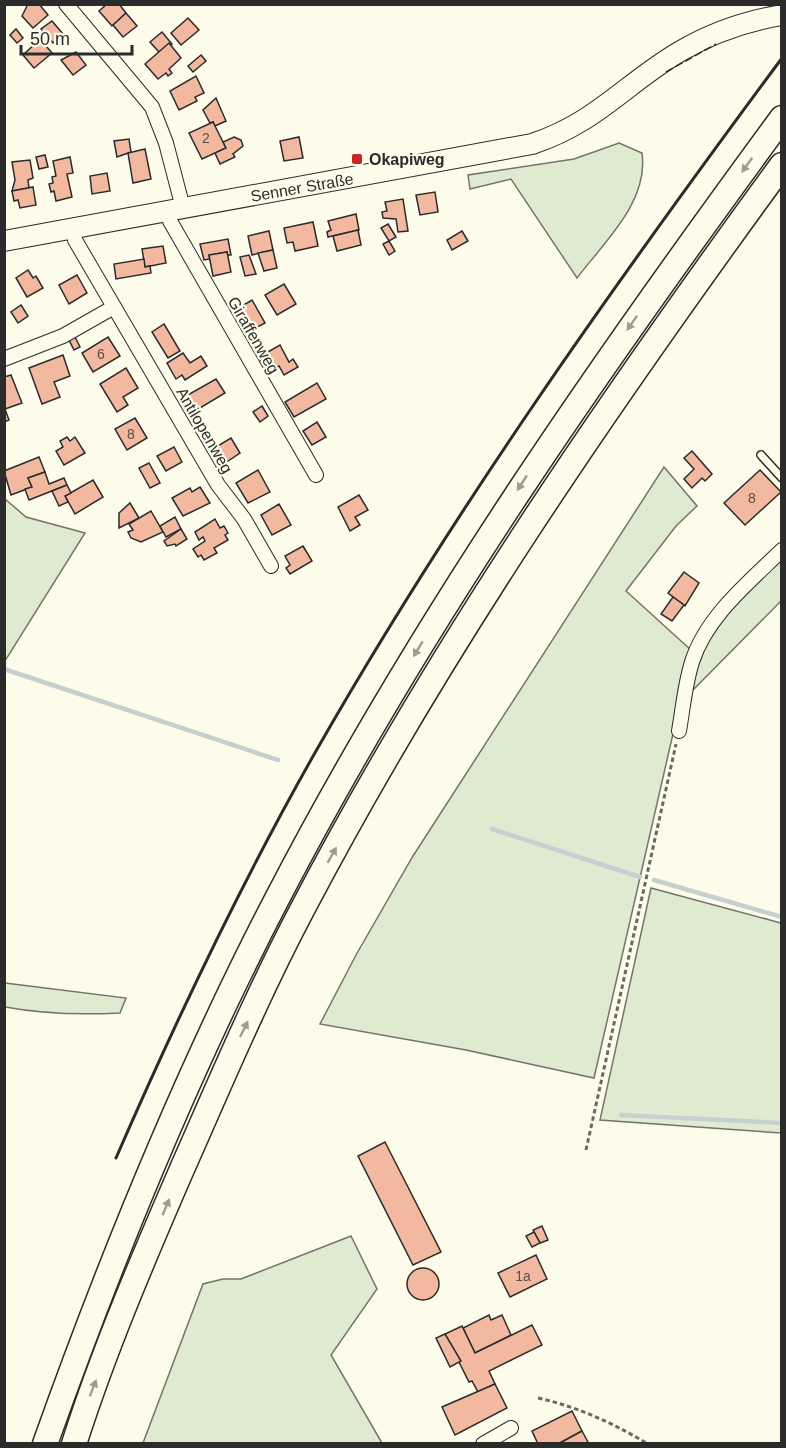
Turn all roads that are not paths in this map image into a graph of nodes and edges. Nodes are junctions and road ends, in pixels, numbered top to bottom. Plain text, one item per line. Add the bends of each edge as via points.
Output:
1 (66, 4) edge
2 (782, 15) edge
3 (782, 118) edge
4 (782, 165) edge
5 (176, 210) junction
6 (73, 228) junction
7 (4, 241) edge
8 (114, 308) junction
9 (4, 358) edge
10 (761, 456) dead end
11 (315, 474) dead end
12 (782, 478) edge
13 (782, 550) edge
14 (271, 566) dead end
15 (679, 731) road end
16 (511, 1428) dead end
17 (45, 1443) edge
18 (74, 1443) edge
19 (483, 1443) edge

1 - 5 street via 152,107 166,143
2 - 5 street, Senner Straße via 758,19 704,39 666,61 593,115 548,139
3 -> 17 highway via 645,304 523,481 342,778 213,1027 107,1274
18 -> 4 highway via 132,1286 239,1038 302,909 364,797 467,625 605,411
5 - 6 street, Senner Straße
5 - 11 street, Giraffenweg via 170,221
6 - 7 street, Senner Straße
6 - 8 street, Antilopenweg via 75,240
8 - 9 street via 63,336
8 - 14 street, Antilopenweg via 218,485 244,519
10 - 12 lane
13 - 15 street via 712,623 700,644 692,662
16 - 19 street

